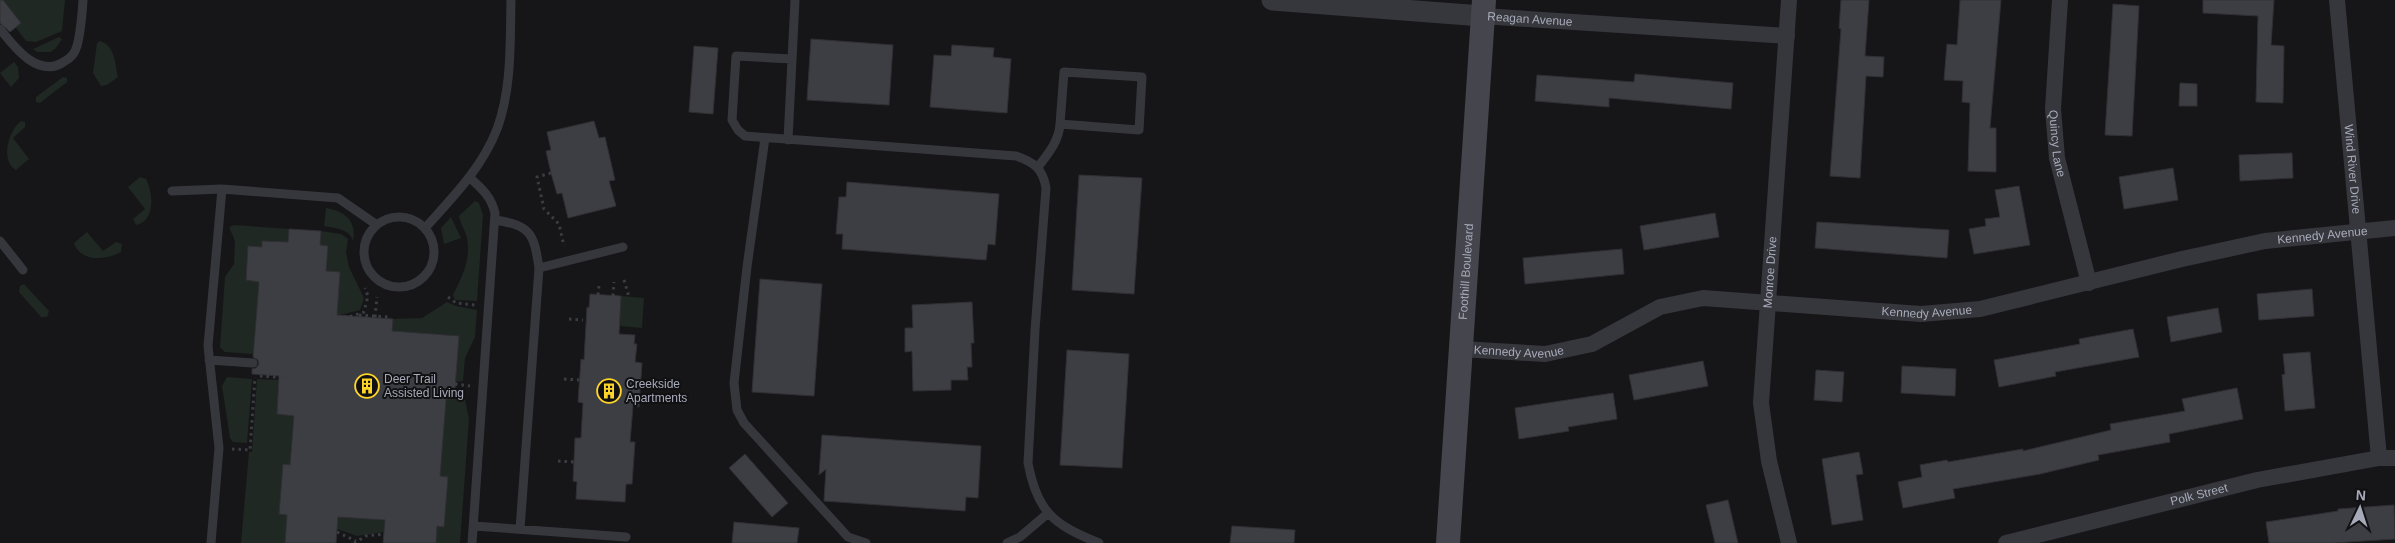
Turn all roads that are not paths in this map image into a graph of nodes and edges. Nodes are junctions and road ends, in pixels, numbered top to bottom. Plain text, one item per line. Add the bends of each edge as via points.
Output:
1 (83, 0) edge
2 (511, 0) edge
3 (795, 0) edge
4 (1272, 0) edge
5 (1790, 0) edge
6 (2060, 0) edge
7 (2337, 0) edge
8 (1483, 8) edge
9 (0, 29) edge
10 (1787, 36) junction
11 (792, 58) junction
12 (1060, 124) junction
13 (765, 138) junction
14 (788, 140) junction
15 (1038, 167) junction
16 (469, 177) junction
17 (222, 189) junction
18 (172, 191) dead end
19 (495, 220) junction
20 (376, 225) junction
21 (425, 228) junction
22 (2395, 228) edge
23 (2358, 232) junction
24 (0, 241) edge
25 (623, 247) dead end
26 (539, 268) junction
27 (23, 270) dead end
28 (2089, 283) junction
29 (1767, 301) junction
30 (1460, 349) junction
31 (209, 360) junction
32 (253, 363) dead end
33 (2387, 458) edge
34 (1047, 514) junction
35 (474, 526) junction
36 (520, 529) junction
37 (626, 537) dead end
38 (1093, 542) edge
39 (211, 543) edge
40 (472, 543) edge
41 (858, 543) edge
42 (866, 543) edge
43 (1007, 543) edge
44 (1448, 543) edge
45 (1789, 543) edge
46 (2006, 543) edge

1 - 9 lane via 76,48 60,65 45,67 33,63
2 - 16 lane via 504,106 496,130
3 - 11 lane
4 - 8 street, Reagan Avenue
5 - 10 street, Monroe Drive
6 - 28 street, Quincy Lane via 2052,109 2057,158
7 - 23 street, Wind River Drive
8 - 10 street, Reagan Avenue
8 - 30 main road, Foothill Boulevard
10 - 29 street, Monroe Drive
11 - 13 lane via 736,56 732,120 745,136
11 - 14 lane
12 - 12 lane via 1064,72 1142,77 1139,130
12 - 15 lane via 1056,141
13 - 14 lane
13 - 41 lane via 746,267 734,383 737,410 744,423 848,537
14 - 15 lane via 1016,156
15 - 34 lane via 1046,188 1028,463 1032,482
16 - 19 lane via 492,201
16 - 21 lane
17 - 18 lane
17 - 20 lane via 338,198
17 - 31 lane
19 - 26 lane via 515,222 528,230 536,242
19 - 35 lane
20 - 21 lane via 394,217 405,217
20 - 21 lane via 367,236 363,258 373,278 395,288 408,287 428,274 434,250 432,238
22 - 23 street, Kennedy Avenue
23 - 28 street, Kennedy Avenue via 2265,241 2182,258
23 - 33 street, Wind River Drive
24 - 27 lane
25 - 26 lane
26 - 36 lane
28 - 29 street, Kennedy Avenue via 1980,309 1921,314
29 - 30 street, Kennedy Avenue via 1703,298 1660,307 1592,344 1545,354
29 - 45 street, Monroe Drive via 1761,403 1768,461
30 - 44 main road, Foothill Boulevard
31 - 32 lane
31 - 39 lane via 219,448
33 - 46 street, Polk Street via 2257,480
34 - 38 lane via 1061,526
34 - 43 lane via 1020,537
35 - 36 lane
35 - 40 lane
36 - 37 lane
41 - 42 lane

